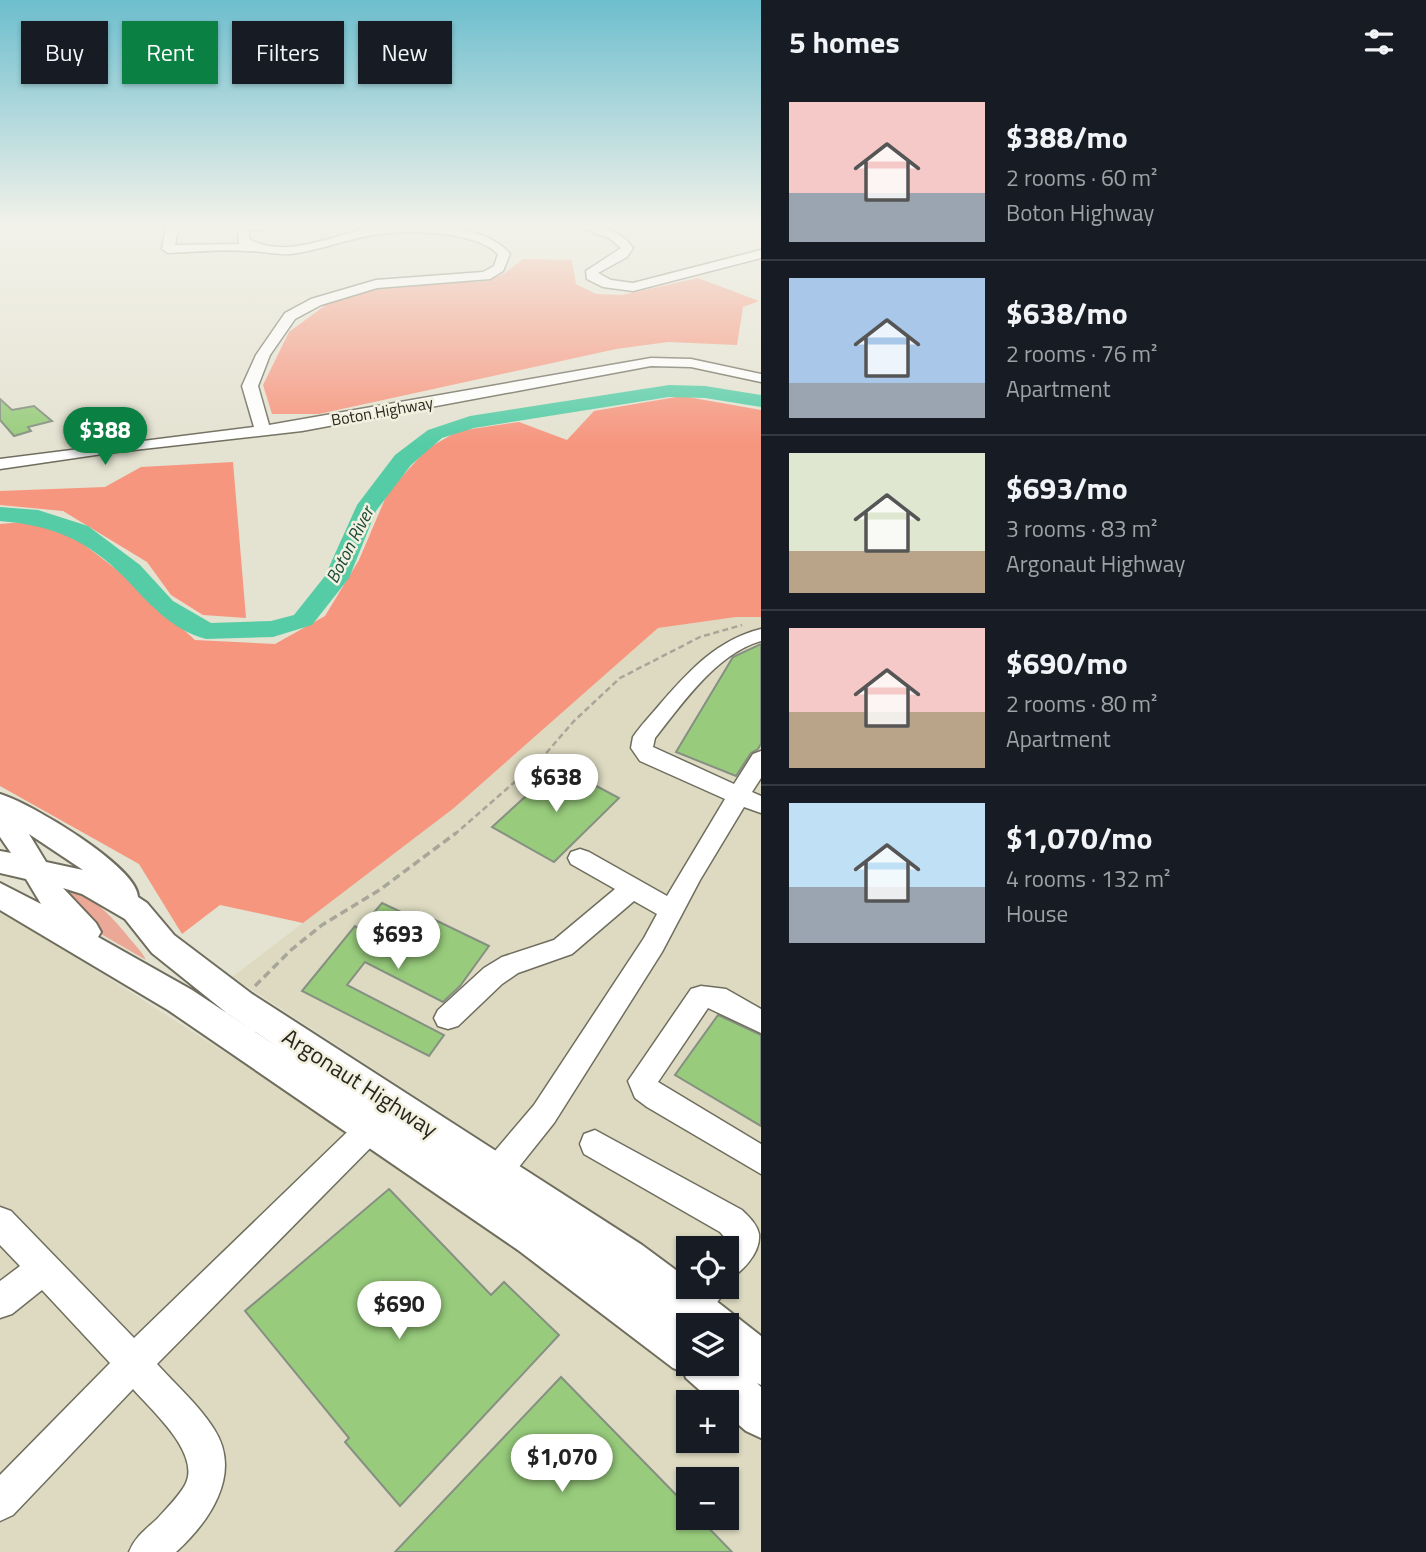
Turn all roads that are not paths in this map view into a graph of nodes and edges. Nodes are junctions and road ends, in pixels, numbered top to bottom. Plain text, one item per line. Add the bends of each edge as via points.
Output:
1 (323, 299) edge
2 (761, 378) edge
3 (263, 431) junction
4 (0, 464) edge
5 (756, 629) edge
6 (761, 759) edge
7 (753, 801) edge
8 (0, 804) edge
9 (0, 816) edge
10 (580, 858) dead end
11 (0, 862) edge
12 (35, 870) junction
13 (633, 888) junction
14 (0, 895) edge
15 (671, 910) junction
16 (136, 911) junction
17 (137, 972) junction
18 (448, 1018) dead end
19 (761, 1022) edge
20 (383, 1116) junction
21 (595, 1144) dead end
22 (761, 1160) edge
23 (485, 1185) junction
24 (0, 1222) edge
25 (599, 1240) junction
26 (739, 1248) edge
27 (44, 1268) junction
28 (567, 1276) junction
29 (0, 1302) edge
30 (706, 1306) edge
31 (676, 1344) edge
32 (739, 1345) edge
33 (134, 1363) junction
34 (761, 1364) edge
35 (716, 1376) edge
36 (761, 1416) edge
37 (0, 1502) edge
38 (148, 1552) edge

1 - 3 street via 290,316 263,355 250,386
2 - 3 street, Boton Highway via 691,363 651,362
3 - 4 street, Boton Highway
5 - 7 street via 715,659 652,727 642,748 648,756
6 - 7 street
7 - 15 street
8 - 16 main road via 92,861 115,881
9 - 12 main road
10 - 13 street
11 - 12 main road, Argonaut Highway
12 - 16 main road, Argonaut Highway via 93,886
12 - 17 main road via 66,917
13 - 15 street
13 - 18 street via 563,947 511,964
14 - 17 main road, Argonaut Highway
15 - 23 street via 544,1114
16 - 20 main road, Argonaut Highway via 163,944
17 - 20 main road, Argonaut Highway
19 - 22 street via 716,997 701,997 642,1081 657,1098
20 - 23 main road, Argonaut Highway
20 - 33 lane
21 - 26 street via 731,1221 743,1234
23 - 25 main road, Argonaut Highway
23 - 28 main road, Argonaut Highway
24 - 27 street
25 - 28 street
25 - 30 main road, Argonaut Highway
27 - 29 street
27 - 33 street
28 - 31 main road, Argonaut Highway
32 - 34 main road
33 - 37 street
33 - 38 street via 202,1442 207,1468 203,1492
35 - 36 main road

